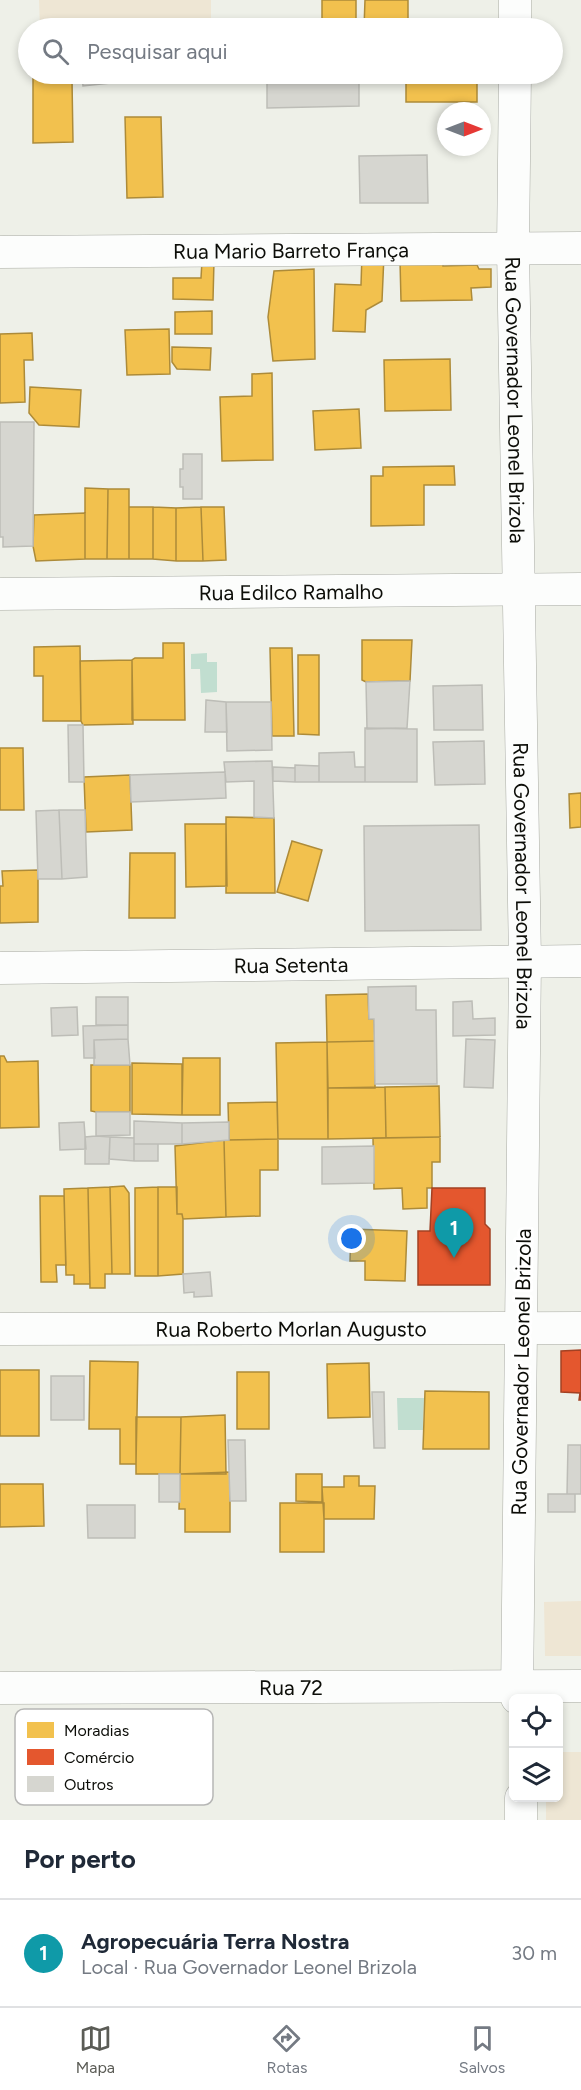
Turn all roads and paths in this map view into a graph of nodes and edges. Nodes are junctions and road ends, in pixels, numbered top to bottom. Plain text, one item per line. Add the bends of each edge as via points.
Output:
1 (515, 0) edge
2 (515, 18) edge
3 (514, 84) edge
4 (513, 248) junction
5 (581, 248) edge
6 (0, 252) edge
7 (519, 589) junction
8 (581, 589) edge
9 (0, 594) edge
10 (581, 961) edge
11 (525, 962) junction
12 (0, 968) edge
13 (522, 1328) junction
14 (581, 1328) edge
15 (0, 1329) edge
16 (581, 1686) edge
17 (0, 1688) edge
18 (517, 1693) edge
19 (521, 1802) edge
20 (521, 1820) edge

1 - 2 street
3 - 4 street, Rua Governador Leonel Brizola
4 - 5 street, Rua Mario Barreto França
4 - 6 street, Rua Mario Barreto França
4 - 7 street, Rua Governador Leonel Brizola
7 - 8 street, Rua Edilco Ramalho
7 - 9 street, Rua Edilco Ramalho
7 - 11 street, Rua Governador Leonel Brizola
10 - 11 street, Rua Setenta
11 - 12 street, Rua Setenta
11 - 13 street, Rua Governador Leonel Brizola
13 - 14 street, Rua Roberto Morlan Augusto
13 - 15 street, Rua Roberto Morlan Augusto
13 - 18 street, Rua Governador Leonel Brizola
16 - 18 street, Rua 72
17 - 18 street, Rua 72
19 - 20 street

